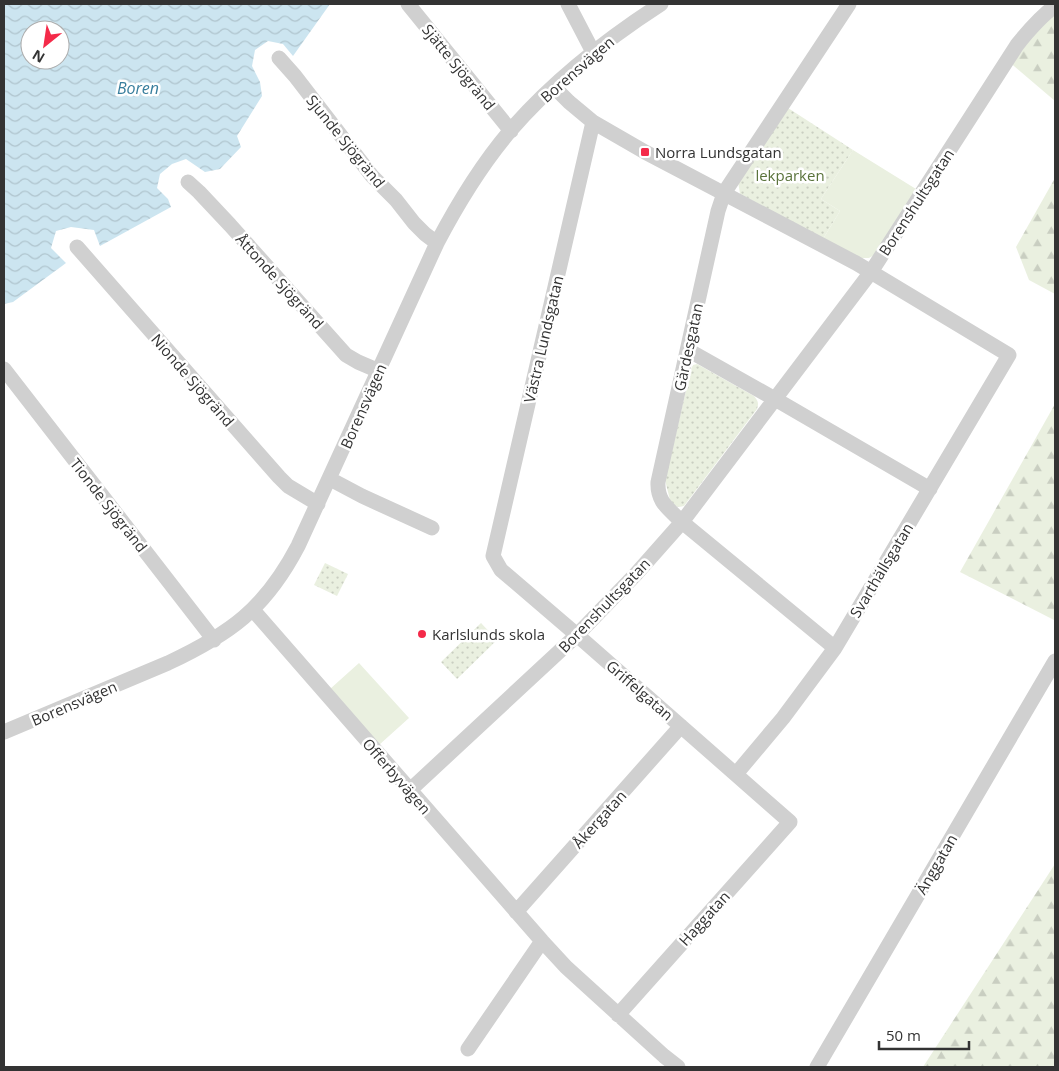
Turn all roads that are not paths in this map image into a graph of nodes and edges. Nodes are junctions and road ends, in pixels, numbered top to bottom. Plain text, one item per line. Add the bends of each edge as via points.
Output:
1 (408, 4) edge
2 (568, 4) edge
3 (661, 4) edge
4 (849, 4) edge
5 (1055, 6) edge
6 (593, 52) junction
7 (278, 58) dead end
8 (554, 87) junction
9 (592, 122) junction
10 (511, 131) junction
11 (188, 182) dead end
12 (724, 193) junction
13 (437, 243) junction
14 (77, 247) dead end
15 (871, 272) junction
16 (688, 350) junction
17 (4, 369) edge
18 (379, 371) junction
19 (775, 399) junction
20 (330, 479) junction
21 (930, 489) junction
22 (318, 504) junction
23 (682, 522) junction
24 (432, 528) dead end
25 (493, 556) joint
26 (253, 610) junction
27 (577, 635) junction
28 (214, 640) junction
29 (835, 648) junction
30 (1055, 661) edge
31 (682, 726) junction
32 (4, 732) edge
33 (736, 774) junction
34 (409, 791) junction
35 (790, 822) joint
36 (516, 912) junction
37 (542, 941) junction
38 (618, 1015) junction
39 (468, 1049) dead end
40 (678, 1067) edge
41 (817, 1067) edge

1 - 10 street, Sjätte Sjögränd
2 - 6 street
3 - 6 street, Borensvägen
4 - 12 street, Gärdesgatan
5 - 15 street, Borenshultsgatan via 1031,27 1017,45
6 - 8 street, Borensvägen
7 - 13 street, Sjunde Sjögränd via 372,176
8 - 9 street
8 - 10 street, Borensvägen
9 - 12 street
9 - 25 street, Västra Lundsgatan
10 - 13 street, Borensvägen via 463,197
11 - 18 street, Åttonde Sjögränd via 346,354
12 - 15 street
12 - 16 street, Gärdesgatan
13 - 18 street, Borensvägen
14 - 22 street, Nionde Sjögränd via 279,477
15 - 19 street, Borenshultsgatan
15 - 21 street, Svarthällsgatan via 1009,355
16 - 19 street
16 - 23 street, Gärdesgatan via 658,482 659,497
17 - 28 street, Tionde Sjögränd
18 - 20 street, Borensvägen
19 - 21 street
19 - 23 street, Borenshultsgatan
20 - 22 street, Borensvägen
20 - 24 street
21 - 29 street, Svarthällsgatan
22 - 26 street, Borensvägen via 289,563
23 - 27 street, Borenshultsgatan
23 - 29 street, Gärdesgatan
25 - 27 street, Griffelgatan via 501,570
26 - 28 street, Borensvägen
26 - 34 street, Offerbyvägen
27 - 31 street, Griffelgatan
27 - 34 street, Borenshultsgatan
28 - 32 street, Borensvägen via 168,663
29 - 33 street, Svarthällsgatan
30 - 41 street, Änggatan
31 - 33 street, Griffelgatan
31 - 36 street, Åkergatan
33 - 35 street, Griffelgatan
34 - 36 street, Offerbyvägen
35 - 38 street, Haggatan
36 - 37 street, Offerbyvägen
37 - 38 street, Offerbyvägen
37 - 39 street
38 - 40 street, Offerbyvägen

